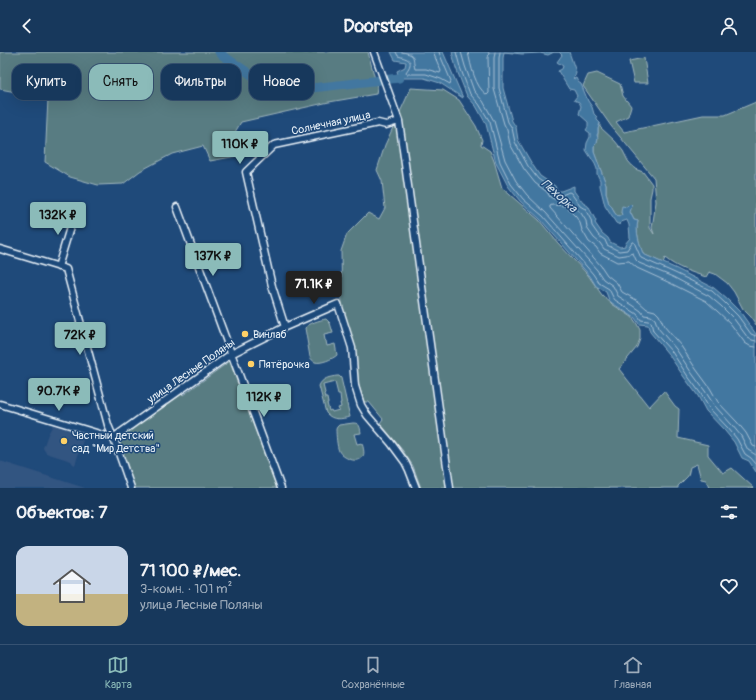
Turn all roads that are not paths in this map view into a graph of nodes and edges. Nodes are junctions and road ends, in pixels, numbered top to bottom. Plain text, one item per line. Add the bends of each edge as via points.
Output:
1 (374, 52) edge
2 (399, 121) junction
3 (177, 207) dead end
4 (75, 211) dead end
5 (0, 250) edge
6 (58, 267) junction
7 (285, 327) junction
8 (231, 354) junction
9 (0, 404) edge
10 (113, 438) junction
11 (131, 488) edge
12 (281, 488) edge
13 (416, 488) edge
14 (450, 488) edge

1 - 2 street
2 - 7 street, Солнечная улица via 274,145 246,172 270,279
2 - 14 street
3 - 8 street
4 - 6 street
5 - 6 street
6 - 10 street via 66,269
7 - 8 street, улица Лесные Поляны
7 - 13 street, улица Лесные Поляны via 338,304 351,343 354,386 361,405 405,462
8 - 10 street, улица Лесные Поляны
8 - 12 street
9 - 10 street
10 - 11 street

